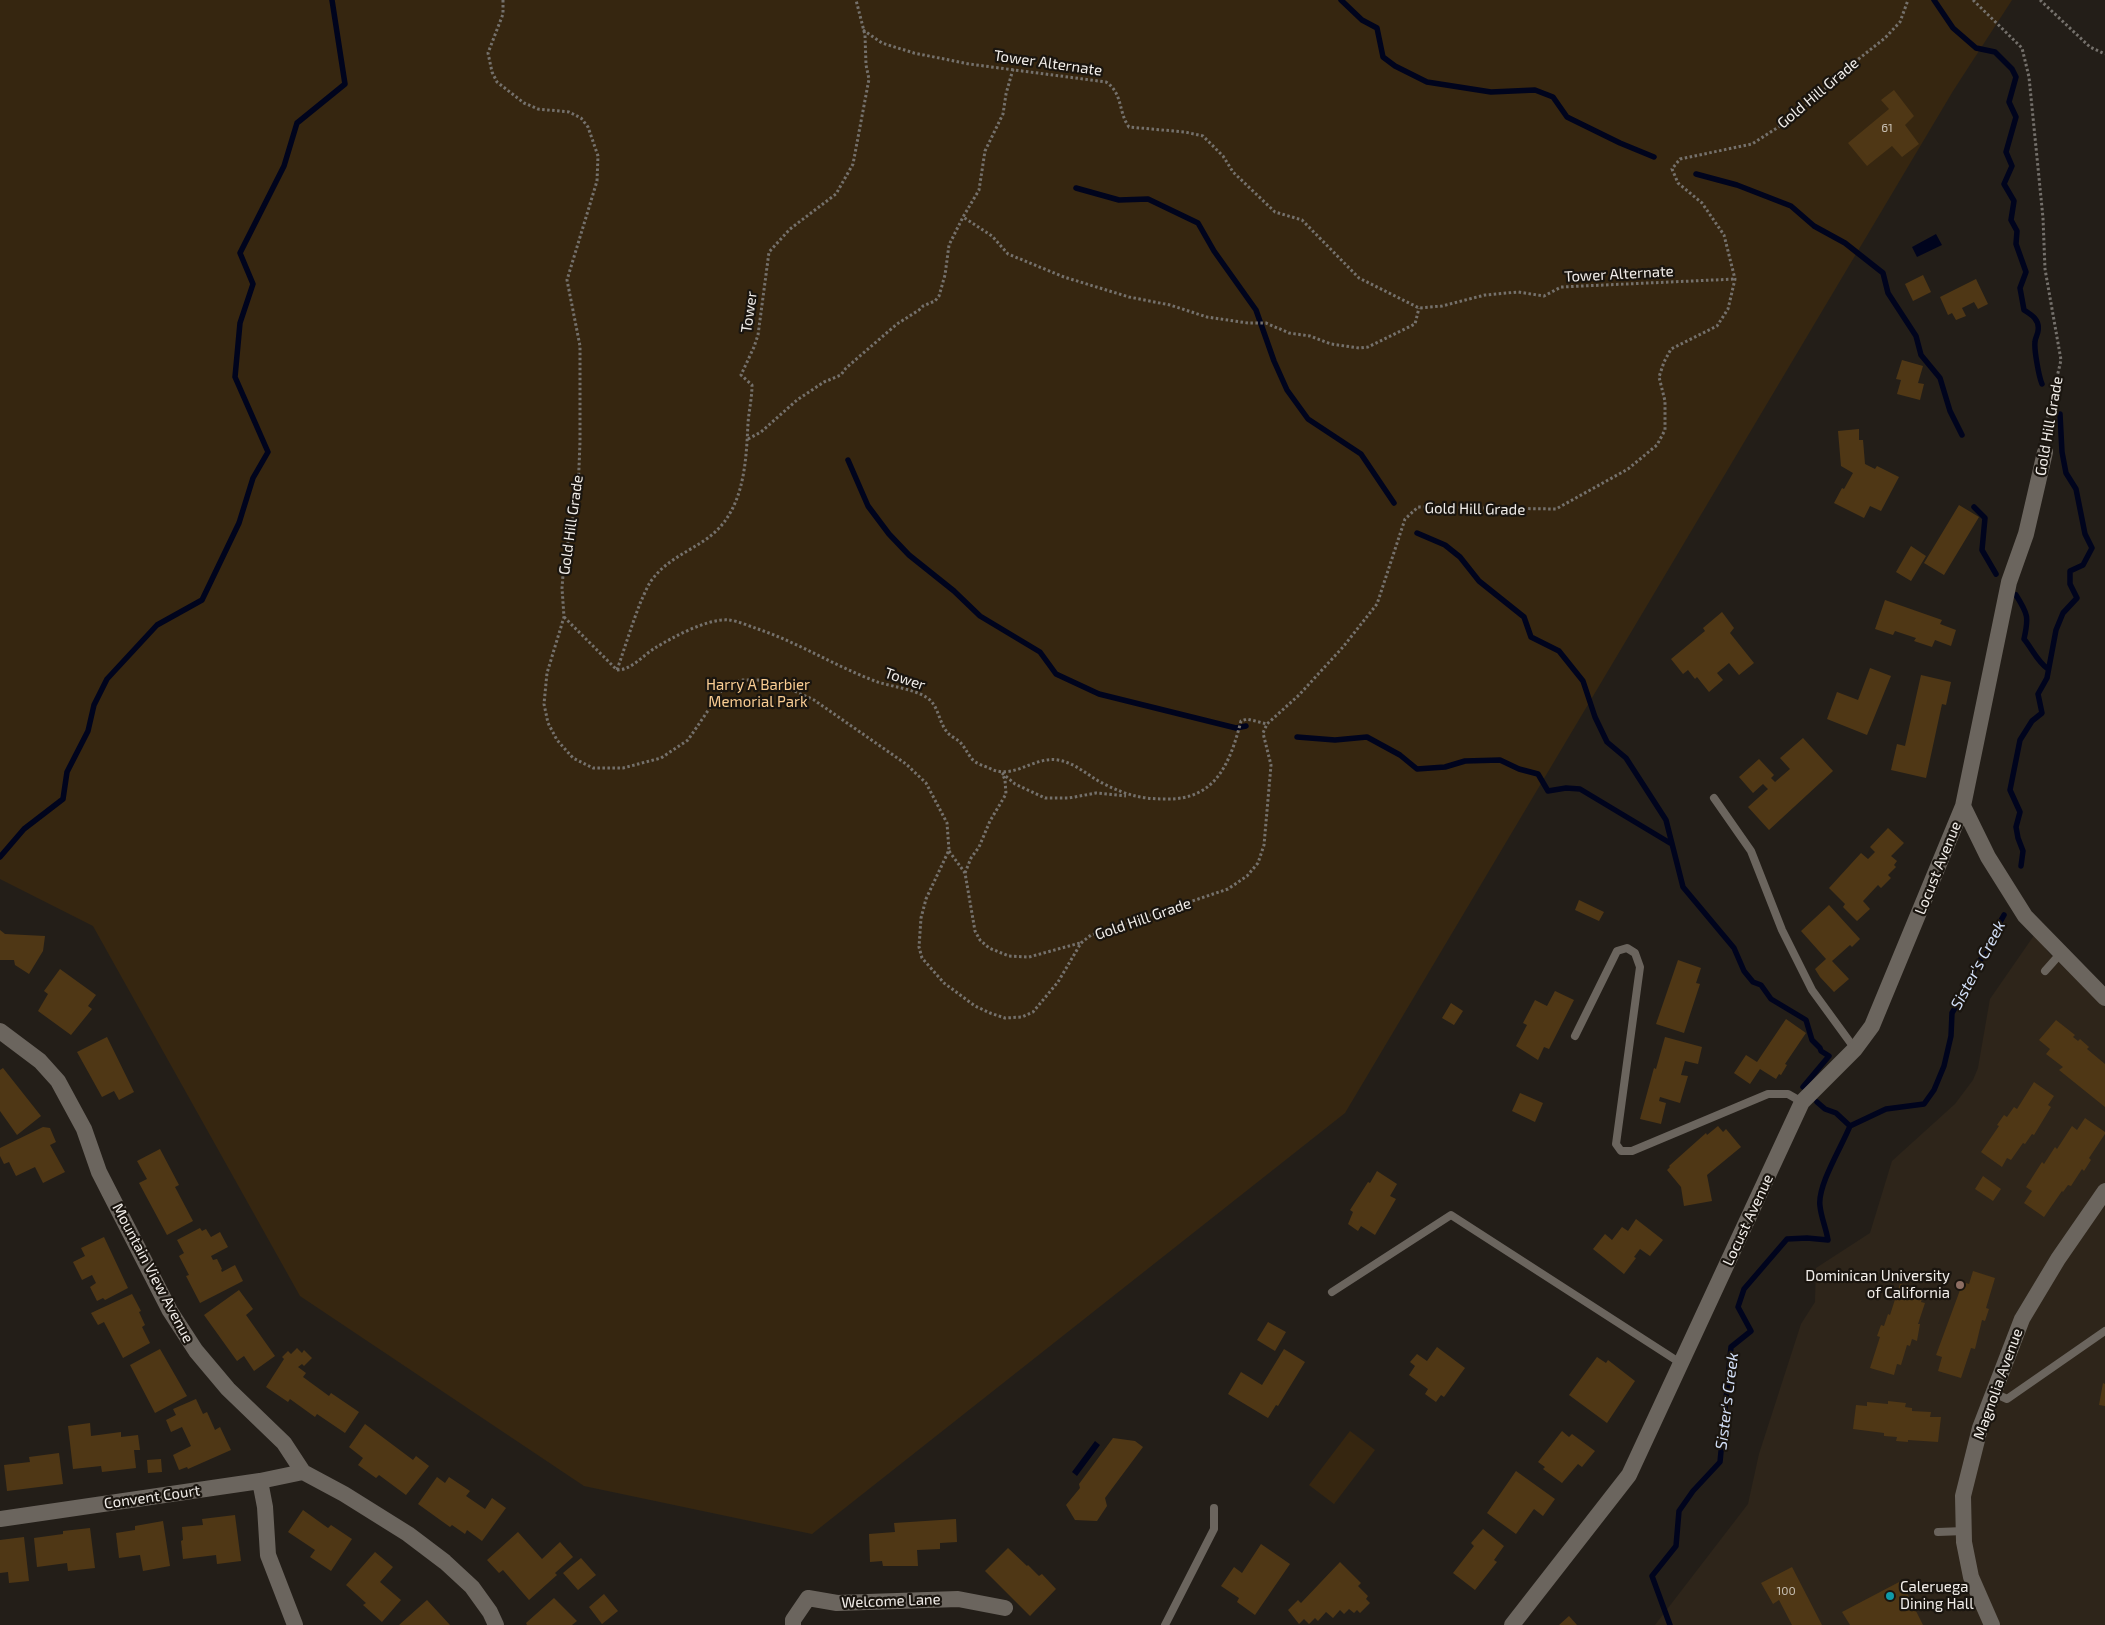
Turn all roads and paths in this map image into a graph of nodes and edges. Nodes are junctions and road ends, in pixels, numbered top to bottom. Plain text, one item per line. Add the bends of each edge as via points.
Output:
1 (503, 0) edge
2 (856, 0) edge
3 (1908, 0) edge
4 (1973, 0) edge
5 (2040, 0) edge
6 (863, 30) junction
7 (2105, 54) edge
8 (1014, 69) junction
9 (964, 217) junction
10 (1735, 279) junction
11 (1419, 308) junction
12 (748, 438) junction
13 (2045, 452) joint
14 (564, 617) junction
15 (617, 670) junction
16 (1267, 724) junction
17 (1002, 772) junction
18 (1130, 796) junction
19 (1714, 798) dead end
20 (1963, 806) junction
21 (949, 850) junction
22 (965, 873) junction
23 (1081, 943) junction
24 (2061, 952) junction
25 (2045, 971) dead end
26 (2105, 998) edge
27 (0, 1031) edge
28 (1575, 1036) dead end
29 (1855, 1049) junction
30 (1802, 1102) junction
31 (2105, 1191) edge
32 (1332, 1292) dead end
33 (2105, 1331) edge
34 (1682, 1364) junction
35 (1994, 1393) junction
36 (303, 1472) junction
37 (260, 1481) junction
38 (1214, 1508) dead end
39 (0, 1519) edge
40 (1964, 1531) junction
41 (1938, 1532) dead end
42 (1005, 1608) dead end
43 (1514, 1624) edge
44 (295, 1625) edge
45 (496, 1625) edge
46 (792, 1625) edge
47 (1165, 1625) edge
48 (1992, 1625) edge

1 - 14 path, Gold Hill Grade via 503,14 488,52 497,82 524,103 538,109 569,112 581,118 588,127 598,156 597,181 567,280 580,346 580,442 578,493 564,562
2 - 6 path, Tower
3 - 10 path, Gold Hill Grade via 1900,22 1885,38 1794,117 1752,144 1680,159 1672,170 1678,183 1702,203 1724,235
4 - 13 path, Gold Hill Grade via 2022,48 2029,77 2045,269 2061,360 2048,416
5 - 7 path via 2090,47
6 - 8 path, Tower Alternate via 882,42 914,53
6 - 12 path, Tower via 869,79 852,164 836,194 790,229 769,252 758,336 741,375 752,385
8 - 9 path via 1003,114 985,151 978,190
8 - 11 path, Tower Alternate via 1106,82 1120,100 1122,118 1129,128 1203,136 1223,156 1233,172 1275,212 1302,220 1359,278
9 - 11 path via 992,236 1008,254 1064,277 1207,317 1266,323 1289,333 1344,347 1368,347 1415,324
9 - 12 path via 948,245 946,275 935,301 897,324 841,375 797,400 761,432
10 - 11 path, Tower Alternate via 1561,287 1544,296 1518,292 1485,295
10 - 16 path, Gold Hill Grade via 1728,309 1716,326 1671,350 1664,362 1659,377 1665,401 1665,430 1657,445 1628,470 1556,509 1418,507 1405,519 1377,604 1318,674
12 - 15 path, Tower via 739,494 724,525 706,540 674,558 650,581 632,622
13 - 20 street, Gold Hill Grade via 2026,534 2009,582
14 - 15 path
14 - 21 path, Gold Hill Grade via 547,673 544,704 548,723 557,740 573,758 593,768 623,768 661,758 688,740 722,690 741,680 777,683 814,700 906,764 926,783 947,823
15 - 17 path, Tower via 625,670 654,648 694,629 713,621 729,620 794,642 875,681 926,697 934,705 947,733 968,750 972,760
16 - 18 path, Tower via 1247,719 1241,721 1236,743 1224,769 1200,794 1182,800
16 - 23 path, Gold Hill Grade via 1263,733 1271,765 1264,845 1258,863 1247,876 1228,889 1091,935
17 - 18 path via 1015,784 1045,798 1096,794
17 - 18 path, Tower via 1058,760 1074,765
17 - 22 path via 1006,794
19 - 29 lane via 1751,851 1782,930 1812,990
20 - 24 street via 1988,858 2025,916
20 - 29 street, Locust Avenue via 1872,1026
21 - 22 path
21 - 23 path, Gold Hill Grade via 926,899 918,947 931,970 975,1006 1005,1018 1022,1017 1033,1012 1058,982
22 - 23 path via 974,931 989,948 1009,956 1029,956
24 - 25 lane
24 - 26 street
27 - 36 street, Mountain View Avenue via 40,1061 58,1081 84,1129 99,1172 166,1302 196,1351 228,1389 284,1443
28 - 30 lane via 1617,951 1627,948 1635,953 1640,967 1616,1144 1622,1151 1632,1151 1768,1094 1788,1094
29 - 30 street, Locust Avenue
30 - 34 street, Locust Avenue
31 - 35 street, Magnolia Avenue via 2058,1258 2022,1319
32 - 34 lane via 1451,1215
33 - 35 lane via 2007,1399
34 - 43 street, Locust Avenue via 1629,1476
35 - 40 street, Magnolia Avenue via 1980,1428 1964,1496
36 - 37 street, Convent Court
36 - 45 street, Mountain View Avenue via 408,1534 446,1562 472,1587
37 - 39 street, Convent Court
37 - 44 street via 266,1506 268,1556
38 - 47 lane via 1214,1529
40 - 41 lane
40 - 48 street, Magnolia Avenue via 1971,1577
42 - 46 street, Welcome Lane via 958,1599 836,1603 808,1598

